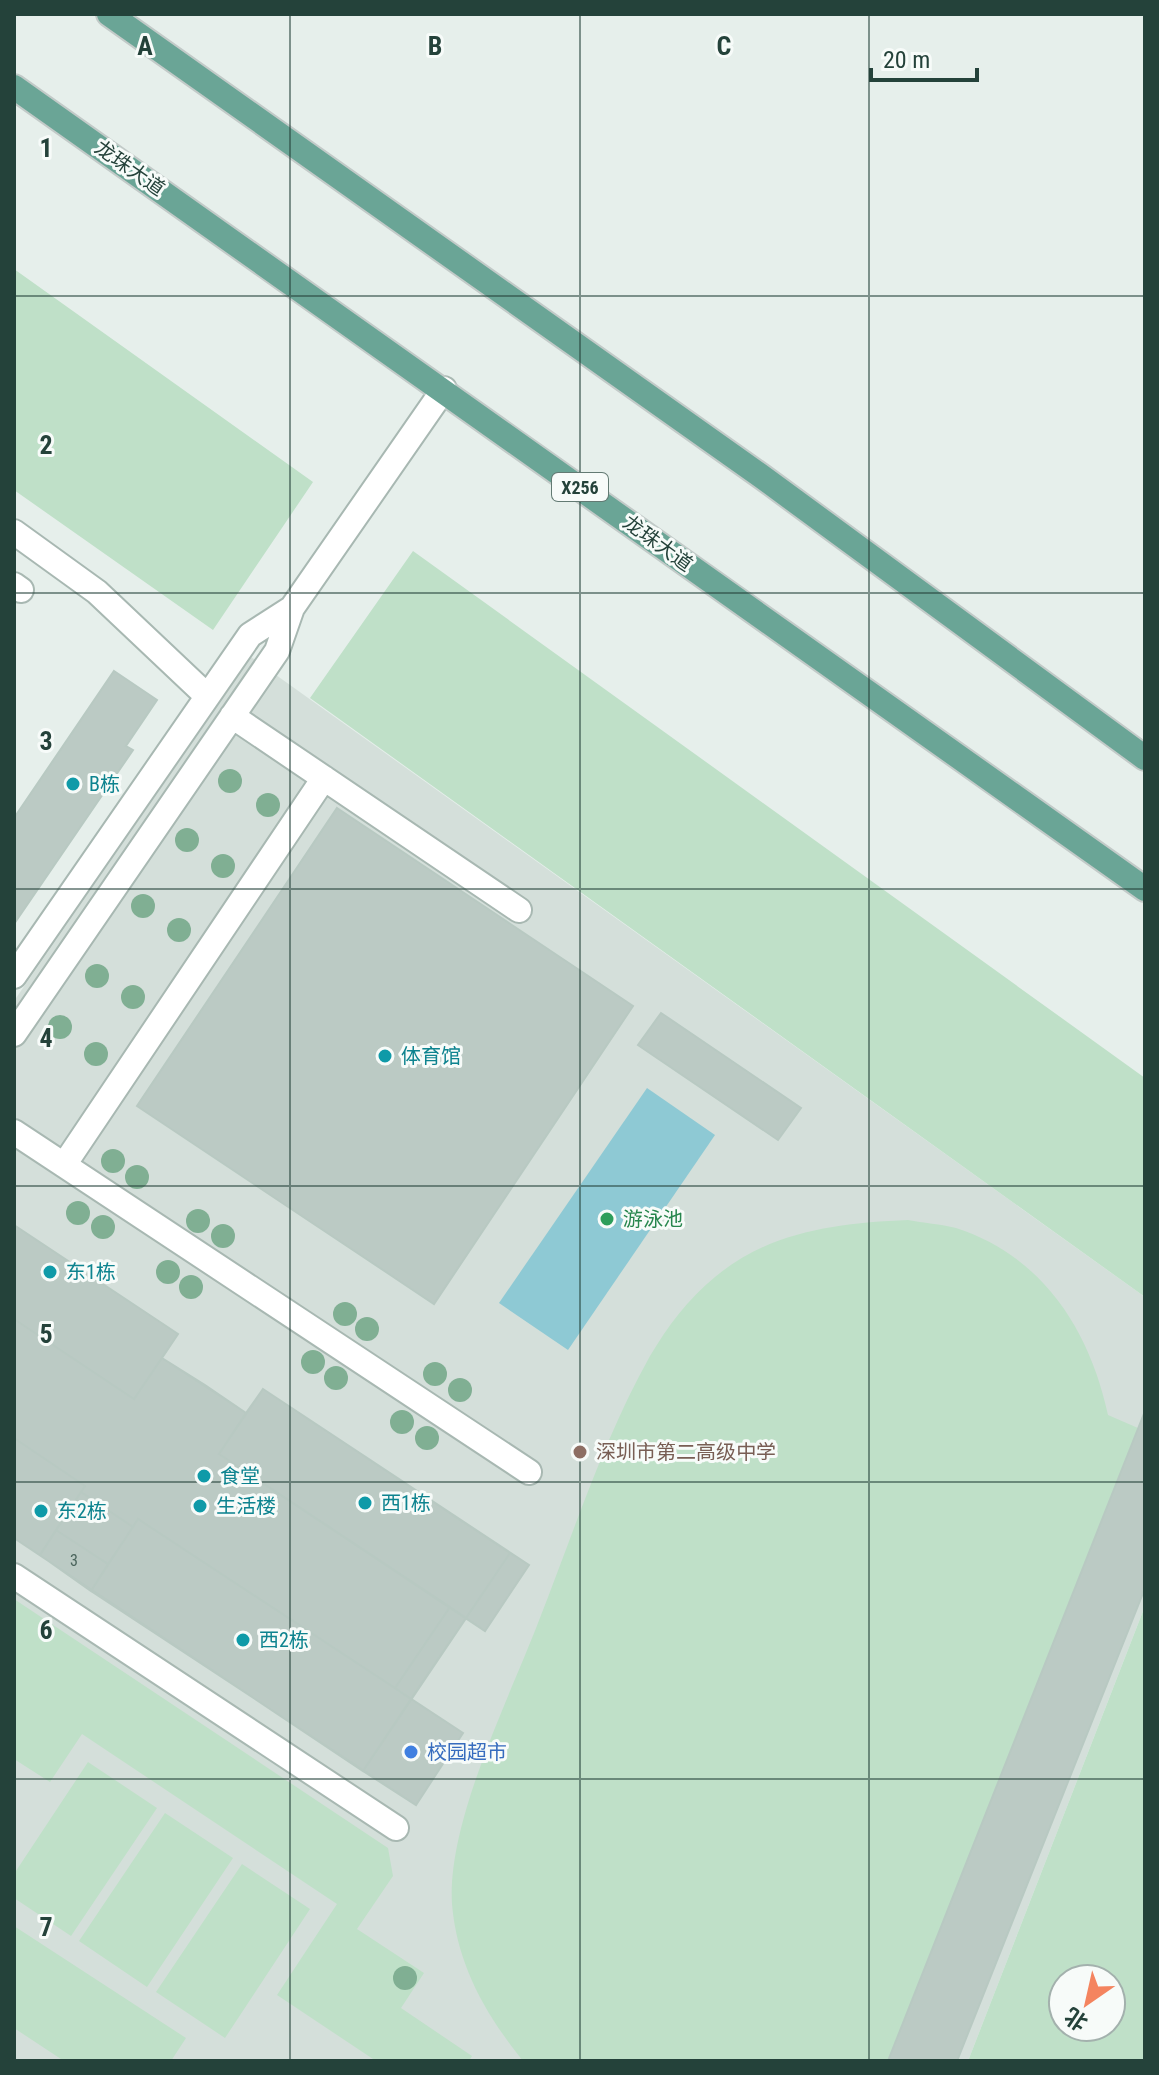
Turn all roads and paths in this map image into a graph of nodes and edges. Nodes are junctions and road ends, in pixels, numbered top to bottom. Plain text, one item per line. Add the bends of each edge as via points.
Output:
1 (109, 14) edge
2 (14, 87) edge
3 (444, 389) junction
4 (14, 532) edge
5 (292, 608) junction
6 (206, 695) junction
7 (232, 716) junction
8 (1145, 758) edge
9 (324, 778) junction
10 (1145, 889) edge
11 (519, 910) dead end
12 (14, 976) edge
13 (14, 1034) edge
14 (14, 1132) edge
15 (64, 1165) junction
16 (529, 1472) dead end
17 (14, 1576) edge
18 (396, 1828) dead end

1 - 8 main road via 761,476
2 - 3 main road, 龙珠大道 / X256
3 - 5 lane
3 - 10 main road, 龙珠大道 / X256
4 - 6 lane via 97,592
5 - 6 lane via 250,635
5 - 7 lane via 277,651
6 - 12 lane
7 - 9 lane
7 - 13 lane
9 - 11 lane
9 - 15 lane
14 - 15 lane
15 - 16 lane
17 - 18 lane

